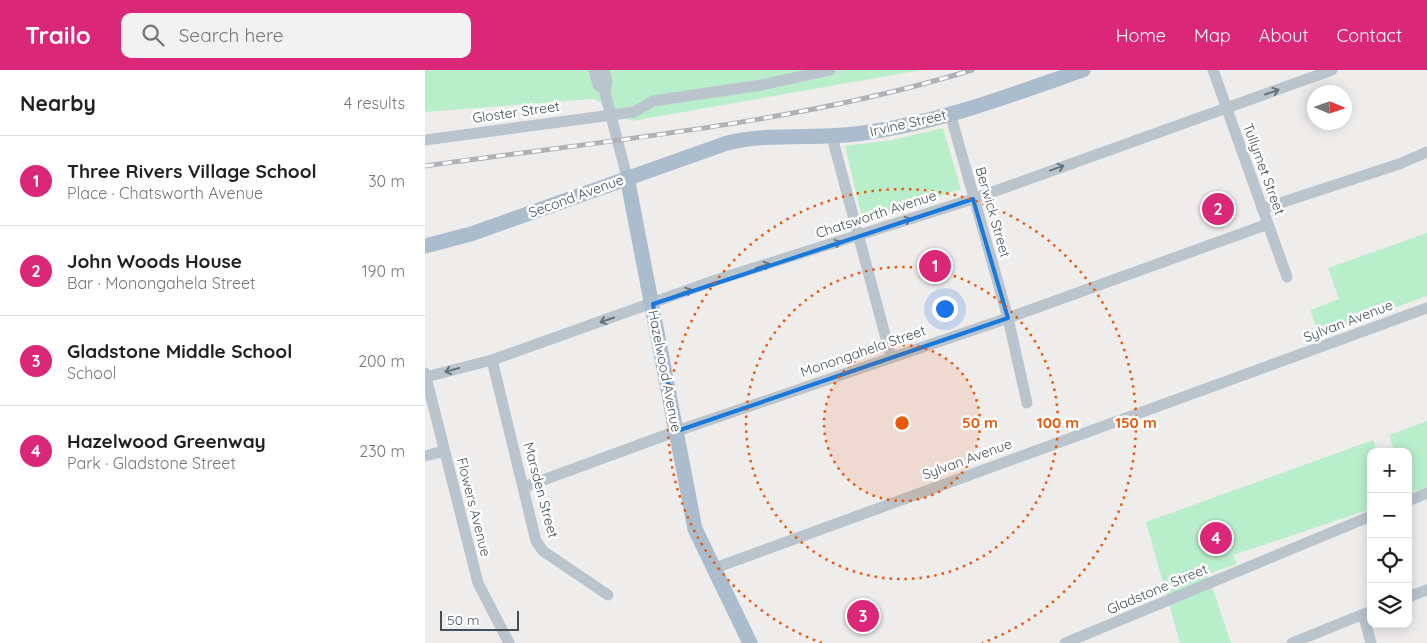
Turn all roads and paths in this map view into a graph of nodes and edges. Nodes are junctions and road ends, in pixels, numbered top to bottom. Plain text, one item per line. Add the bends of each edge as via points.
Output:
1 (594, 70) edge
2 (604, 70) edge
3 (830, 70) edge
4 (1083, 70) edge
5 (1213, 70) edge
6 (1332, 70) edge
7 (605, 90) junction
8 (1226, 108) junction
9 (950, 113) junction
10 (610, 114) junction
11 (832, 136) junction
12 (425, 140) edge
13 (727, 143) joint
14 (1427, 152) edge
15 (627, 178) junction
16 (973, 199) junction
17 (1263, 209) junction
18 (1268, 224) junction
19 (858, 236) junction
20 (425, 246) edge
21 (1287, 277) dead end
22 (653, 304) junction
23 (1427, 308) edge
24 (1008, 318) junction
25 (891, 357) junction
26 (492, 360) junction
27 (426, 375) edge
28 (1027, 403) dead end
29 (677, 431) junction
30 (444, 451) junction
31 (425, 456) edge
32 (524, 487) junction
33 (1427, 493) edge
34 (1412, 499) edge
35 (1367, 518) edge
36 (715, 568) junction
37 (1427, 590) edge
38 (608, 595) dead end
39 (1412, 596) edge
40 (1367, 612) edge
41 (1369, 628) edge
42 (509, 643) edge
43 (750, 643) edge
44 (1065, 643) edge
45 (1292, 643) edge
46 (1371, 643) edge

1 - 7 street, Hazelwood Avenue via 598,85
2 - 7 street, Hazelwood Avenue
3 - 10 street via 762,85 653,102 634,112
4 - 9 main road, Irvine Street
5 - 8 street, Tullymet Street
8 -> 6 street, Chatsworth Avenue
7 - 10 street, Hazelwood Avenue
16 -> 8 street, Chatsworth Avenue
8 - 17 street, Tullymet Street
9 - 11 main road, Irvine Street via 890,129
9 - 16 street, Berwick Street
10 - 12 street, Gloster Street
10 - 15 street, Hazelwood Avenue
11 - 13 main road, Irvine Street via 762,136
11 - 19 street
13 - 15 main road, Second Avenue
14 - 17 street
15 - 20 main road, Second Avenue via 471,234
15 - 22 main road, Hazelwood Avenue
19 -> 16 street, Chatsworth Avenue
16 - 24 street, Berwick Street
17 - 18 street, Tullymet Street
18 - 21 street, Tullymet Street
18 - 24 street, Monongahela Street
22 -> 19 street, Chatsworth Avenue via 717,280
19 - 25 street
22 -> 26 street, Chatsworth Avenue
22 - 29 main road, Hazelwood Avenue
23 - 36 street, Sylvan Avenue
24 - 25 street, Monongahela Street
24 - 28 street, Berwick Street
25 - 29 street, Monongahela Street
26 -> 27 street, Chatsworth Avenue
26 - 32 street, Marsden Street
27 - 30 street, Flowers Avenue
29 - 32 street, Monongahela Street
29 - 36 main road, Hazelwood Avenue via 695,528
30 - 31 street
30 - 42 street, Flowers Avenue via 478,584
32 - 38 street, Marsden Street via 536,541 543,551
33 - 34 street
35 - 44 street, Gladstone Street
36 - 43 main road, Hazelwood Avenue
37 - 39 street
40 - 45 street
41 - 46 street

